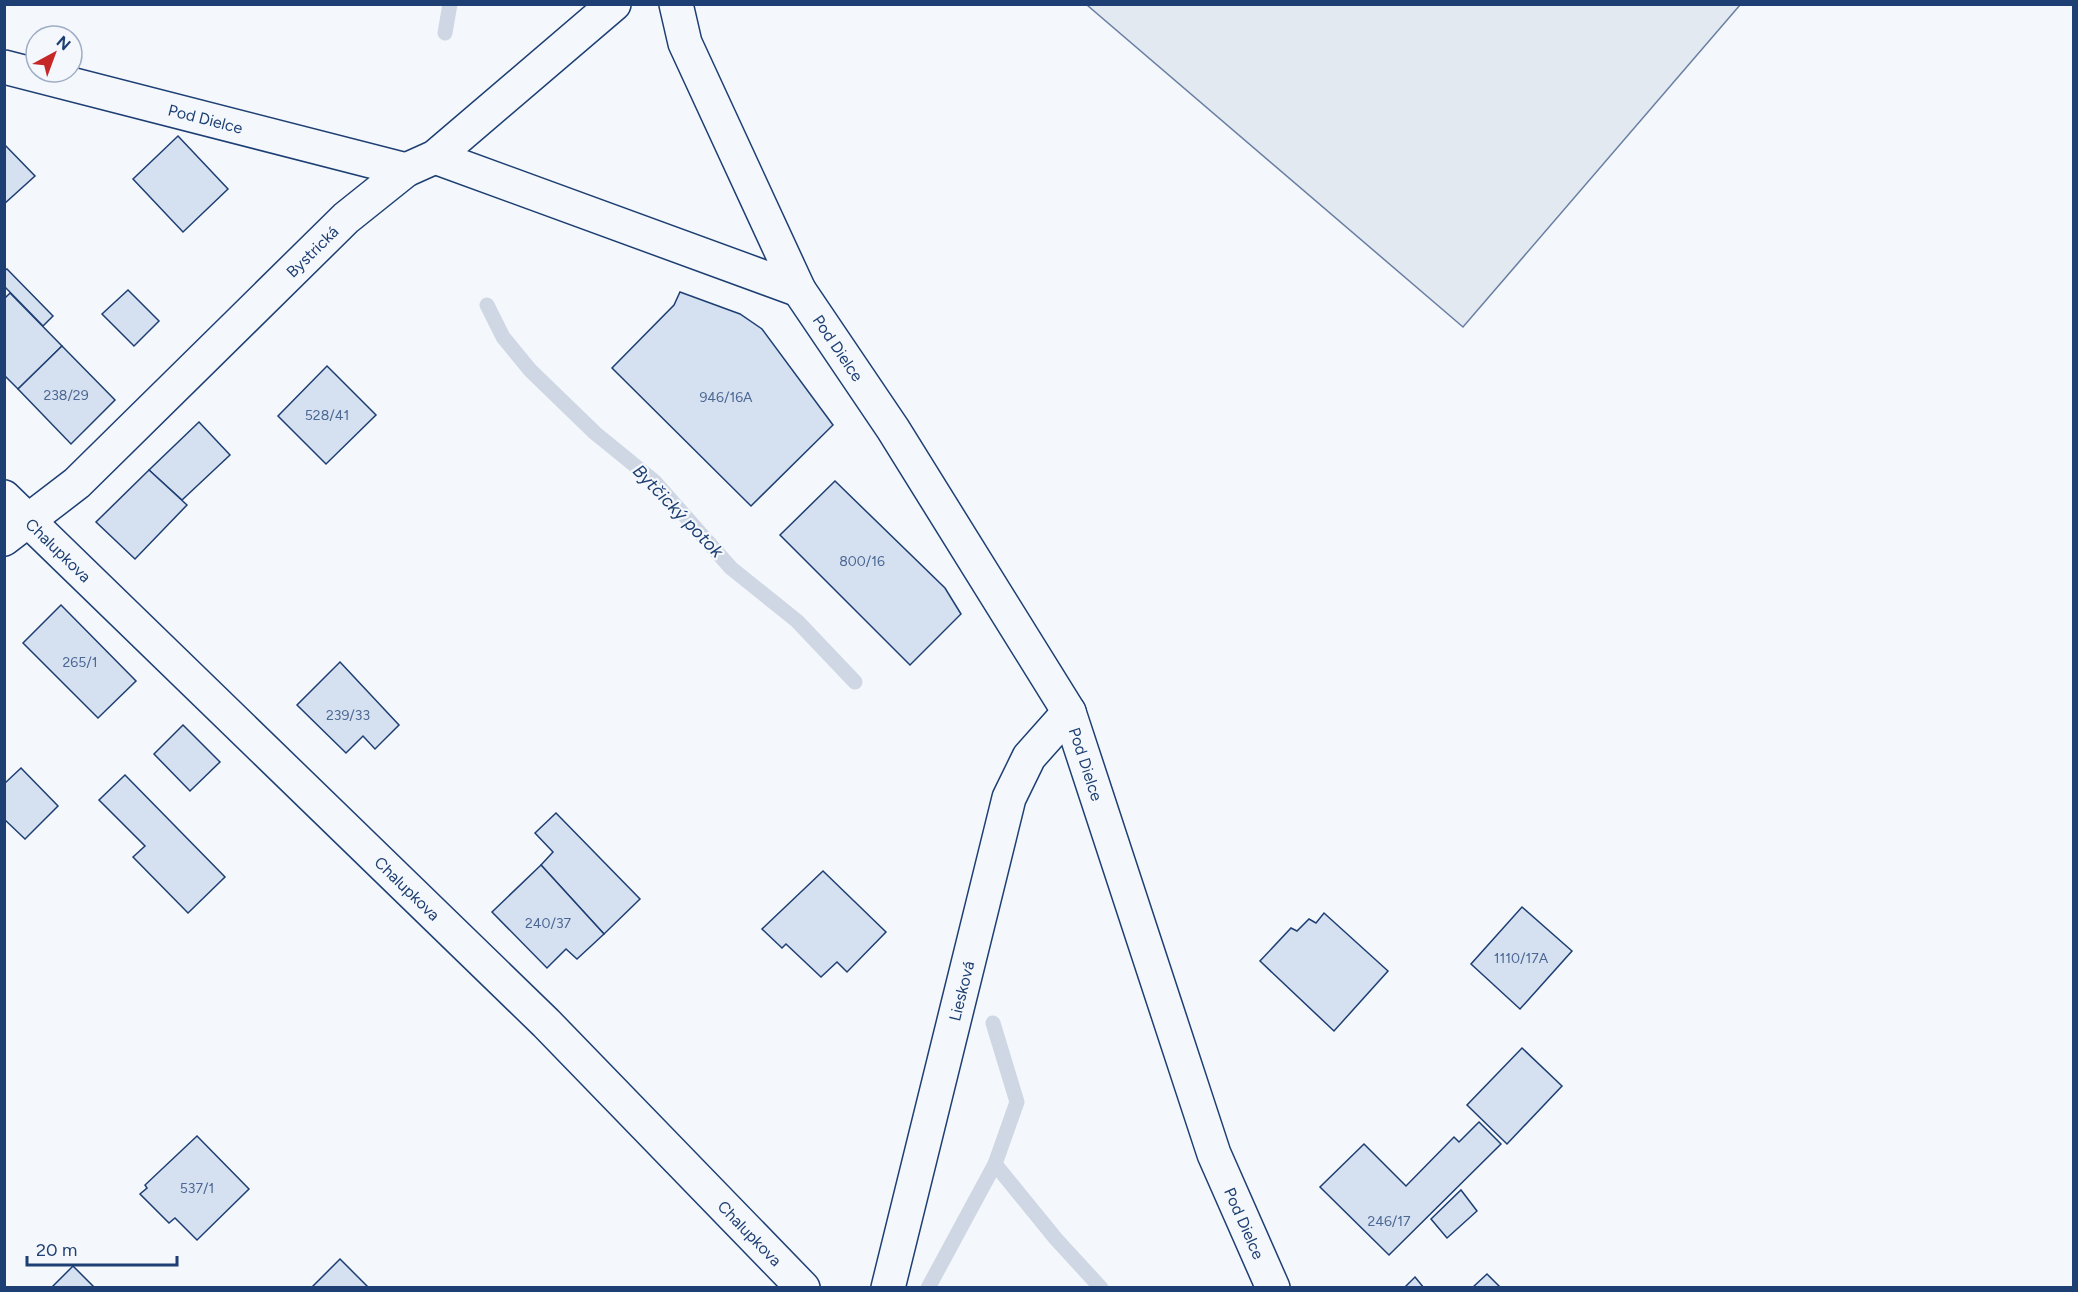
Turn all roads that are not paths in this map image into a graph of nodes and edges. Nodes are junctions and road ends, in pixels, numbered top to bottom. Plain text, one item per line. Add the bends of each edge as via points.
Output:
1 (614, 4) edge
2 (676, 4) edge
3 (4, 67) edge
4 (420, 164) junction
5 (799, 290) junction
6 (4, 497) edge
7 (16, 530) edge
8 (1069, 712) junction
9 (803, 1287) edge
10 (888, 1287) edge
11 (1273, 1287) edge

1 - 4 street, Bystrická
2 - 5 street, Pod Dielce via 685,43
3 - 4 street, Pod Dielce
4 - 5 street, Pod Dielce
4 - 7 street, Bystrická via 346,218 77,483
5 - 8 street, Pod Dielce via 893,429
6 - 7 street, Chalupkova
7 - 9 street, Chalupkova via 546,1023
8 - 10 street, Liesková via 1029,757 1009,798
8 - 11 street, Pod Dielce via 1214,1154

